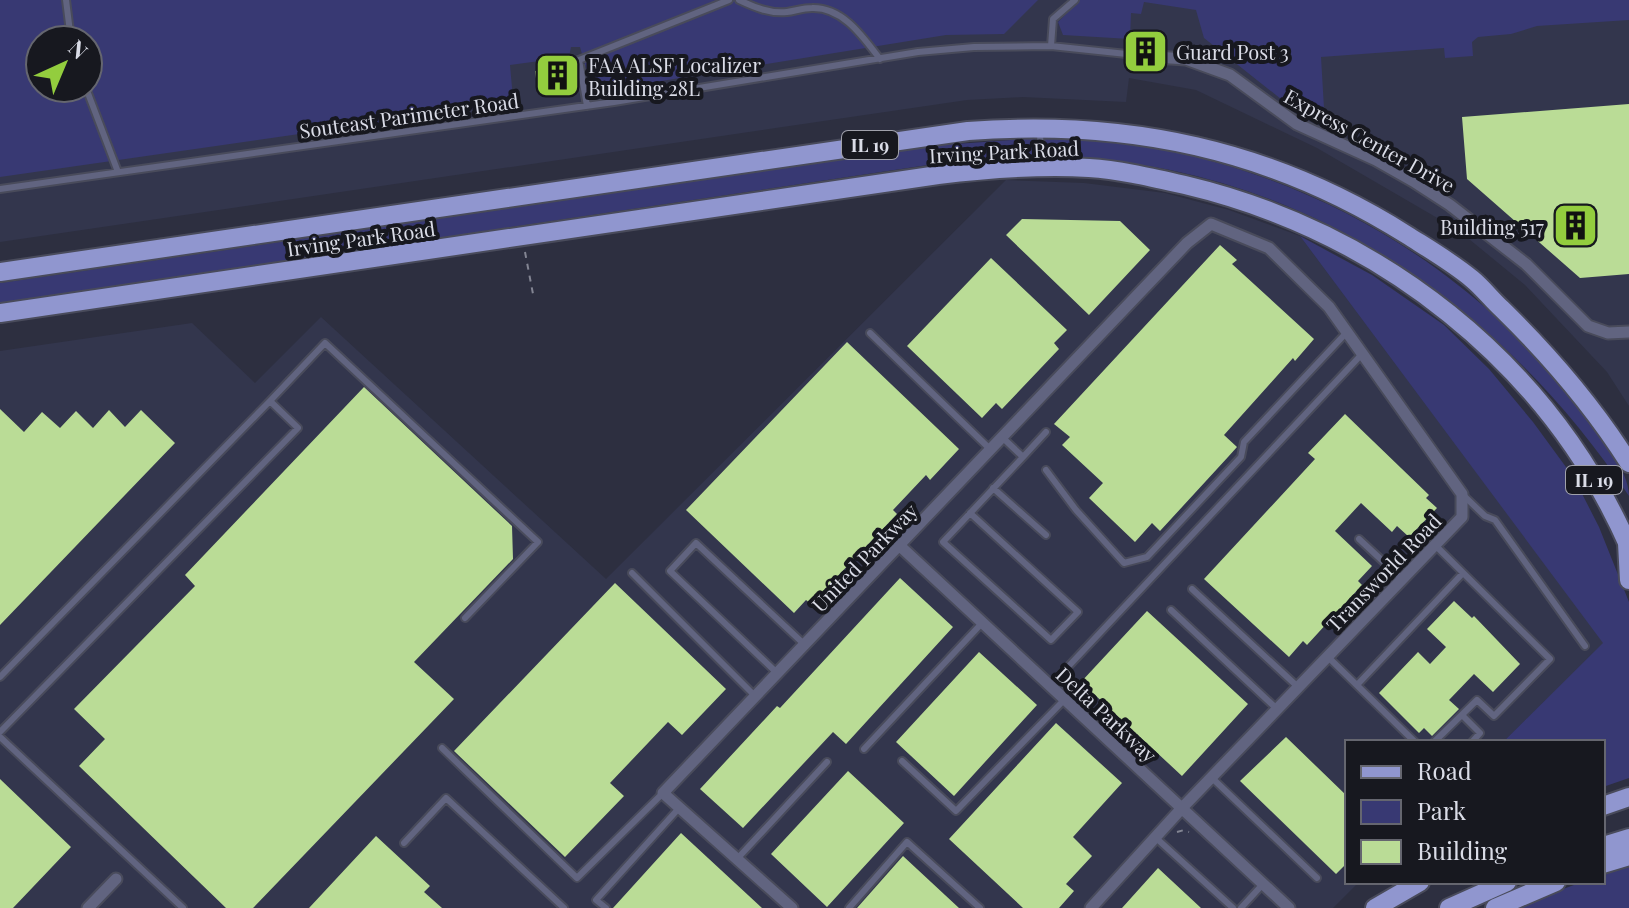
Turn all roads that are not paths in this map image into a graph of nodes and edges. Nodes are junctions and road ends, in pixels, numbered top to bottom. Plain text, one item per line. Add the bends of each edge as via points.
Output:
1 (66, 0) edge
2 (729, 0) edge
3 (739, 0) edge
4 (1075, 0) edge
5 (69, 24) edge
6 (1051, 46) junction
7 (1155, 57) joint
8 (880, 59) junction
9 (92, 104) edge
10 (587, 106) junction
11 (1040, 127) junction
12 (1041, 168) junction
13 (118, 172) junction
14 (0, 189) edge
15 (0, 272) edge
16 (0, 313) edge
17 (1347, 332) junction
18 (1629, 332) edge
19 (870, 333) dead end
20 (1362, 354) junction
21 (270, 401) junction
22 (1046, 432) dead end
23 (1003, 438) junction
24 (991, 450) junction
25 (1023, 457) junction
26 (1629, 463) edge
27 (1046, 470) dead end
28 (993, 488) junction
29 (1462, 494) junction
30 (970, 513) junction
31 (1046, 535) dead end
32 (1359, 539) dead end
33 (1435, 545) junction
34 (1628, 545) edge
35 (900, 546) junction
36 (632, 573) dead end
37 (1463, 573) junction
38 (1402, 579) junction
39 (1629, 580) edge
40 (1192, 589) dead end
41 (1171, 610) dead end
42 (465, 618) dead end
43 (982, 623) junction
44 (805, 645) junction
45 (1585, 646) dead end
46 (1327, 656) junction
47 (778, 674) junction
48 (0, 677) edge
49 (1357, 685) junction
50 (1050, 686) junction
51 (1298, 687) junction
52 (756, 697) junction
53 (1065, 699) junction
54 (1277, 709) junction
55 (1462, 715) junction
56 (0, 735) edge
57 (1413, 740) edge
58 (1436, 740) edge
59 (1474, 740) edge
60 (442, 748) dead end
61 (864, 749) dead end
62 (902, 761) dead end
63 (827, 762) dead end
64 (1211, 777) junction
65 (663, 793) junction
66 (1629, 797) edge
67 (1605, 805) edge
68 (680, 807) junction
69 (1182, 808) junction
70 (1155, 837) junction
71 (1629, 838) edge
72 (404, 843) dead end
73 (1605, 845) edge
74 (1629, 856) edge
75 (737, 859) junction
76 (1605, 863) edge
77 (1317, 878) dead end
78 (116, 879) dead end
79 (1263, 884) junction
80 (1417, 884) edge
81 (1503, 884) edge
82 (1551, 884) edge
83 (88, 908) edge
84 (183, 908) edge
85 (564, 908) edge
86 (606, 908) edge
87 (792, 908) edge
88 (849, 908) edge
89 (980, 908) edge
90 (1091, 908) edge
91 (1233, 908) edge
92 (1241, 908) edge
93 (1289, 908) edge
94 (1375, 908) edge
95 (1449, 908) edge
96 (1495, 908) edge

1 - 5 lane
2 - 10 lane via 579,60
3 - 8 lane via 783,13 830,11 858,30
4 - 6 lane via 1053,19
6 - 7 lane, Souteast Parimeter Road
6 - 8 lane, Souteast Parimeter Road via 974,47
7 - 18 street, Express Center Drive via 1186,59 1230,75 1297,124 1413,181 1526,264 1588,326 1608,333
8 - 10 lane, Souteast Parimeter Road
9 - 13 lane
10 - 13 lane, Souteast Parimeter Road
11 - 12 lane
11 - 15 main road, Irving Park Road / IL 19 via 968,131
11 - 26 main road, Irving Park Road / IL 19 via 1178,141 1272,169 1380,218 1473,279 1577,388
12 - 16 main road, Irving Park Road / IL 19 via 938,175
12 - 34 main road, Irving Park Road / IL 19 via 1091,168 1224,194 1295,220 1389,269 1479,338 1522,381 1584,462
13 - 14 lane, Souteast Parimeter Road
17 - 20 street
17 - 23 street, United Parkway via 1269,248 1211,224
17 - 27 lane via 1147,557 1124,563
19 - 24 lane
20 - 29 street
20 - 50 lane
21 - 42 lane via 325,343 538,542
21 - 48 lane
21 - 56 lane via 298,428
22 - 25 lane
23 - 24 street, United Parkway
23 - 25 lane
24 - 35 street, United Parkway
25 - 28 lane
28 - 30 lane
28 - 31 lane
29 - 33 street, Transworld Road via 1462,517
29 - 45 lane via 1495,520
30 - 30 lane via 943,542 1051,640 1078,612
32 - 38 lane
33 - 37 lane
33 - 38 street, Transworld Road
34 - 39 main road
35 - 43 street, Delta Parkway
35 - 44 street, United Parkway
36 - 52 lane
37 - 49 lane
37 - 55 lane via 1550,659 1494,716 1477,700
38 - 46 street, Transworld Road
40 - 51 lane
41 - 54 lane
43 - 50 street, Delta Parkway
43 - 61 lane
44 - 47 street, United Parkway
44 - 47 lane via 696,543 670,571
46 - 49 lane
46 - 51 street, Transworld Road
47 - 52 street, United Parkway
49 - 57 lane
50 - 53 street, Delta Parkway
51 - 54 street, Transworld Road
52 - 65 street, United Parkway
53 - 62 lane via 956,811
53 - 69 street, Delta Parkway
54 - 64 street, Transworld Road
55 - 58 lane
55 - 59 lane via 1480,733
56 - 84 lane
60 - 65 lane via 577,878
63 - 75 lane
64 - 69 street, Transworld Road
64 - 77 lane
65 - 68 street
66 - 67 main road
68 - 75 street
68 - 86 lane via 596,900
69 - 70 street, Transworld Road
69 - 79 street, Delta Parkway
70 - 90 street, Transworld Road
70 - 91 lane
71 - 73 main road
72 - 85 lane via 446,798
74 - 76 main road
75 - 87 street
78 - 83 street
79 - 92 lane
79 - 93 street, Delta Parkway
80 - 94 main road
81 - 95 main road
82 - 96 main road
88 - 89 lane via 907,842

